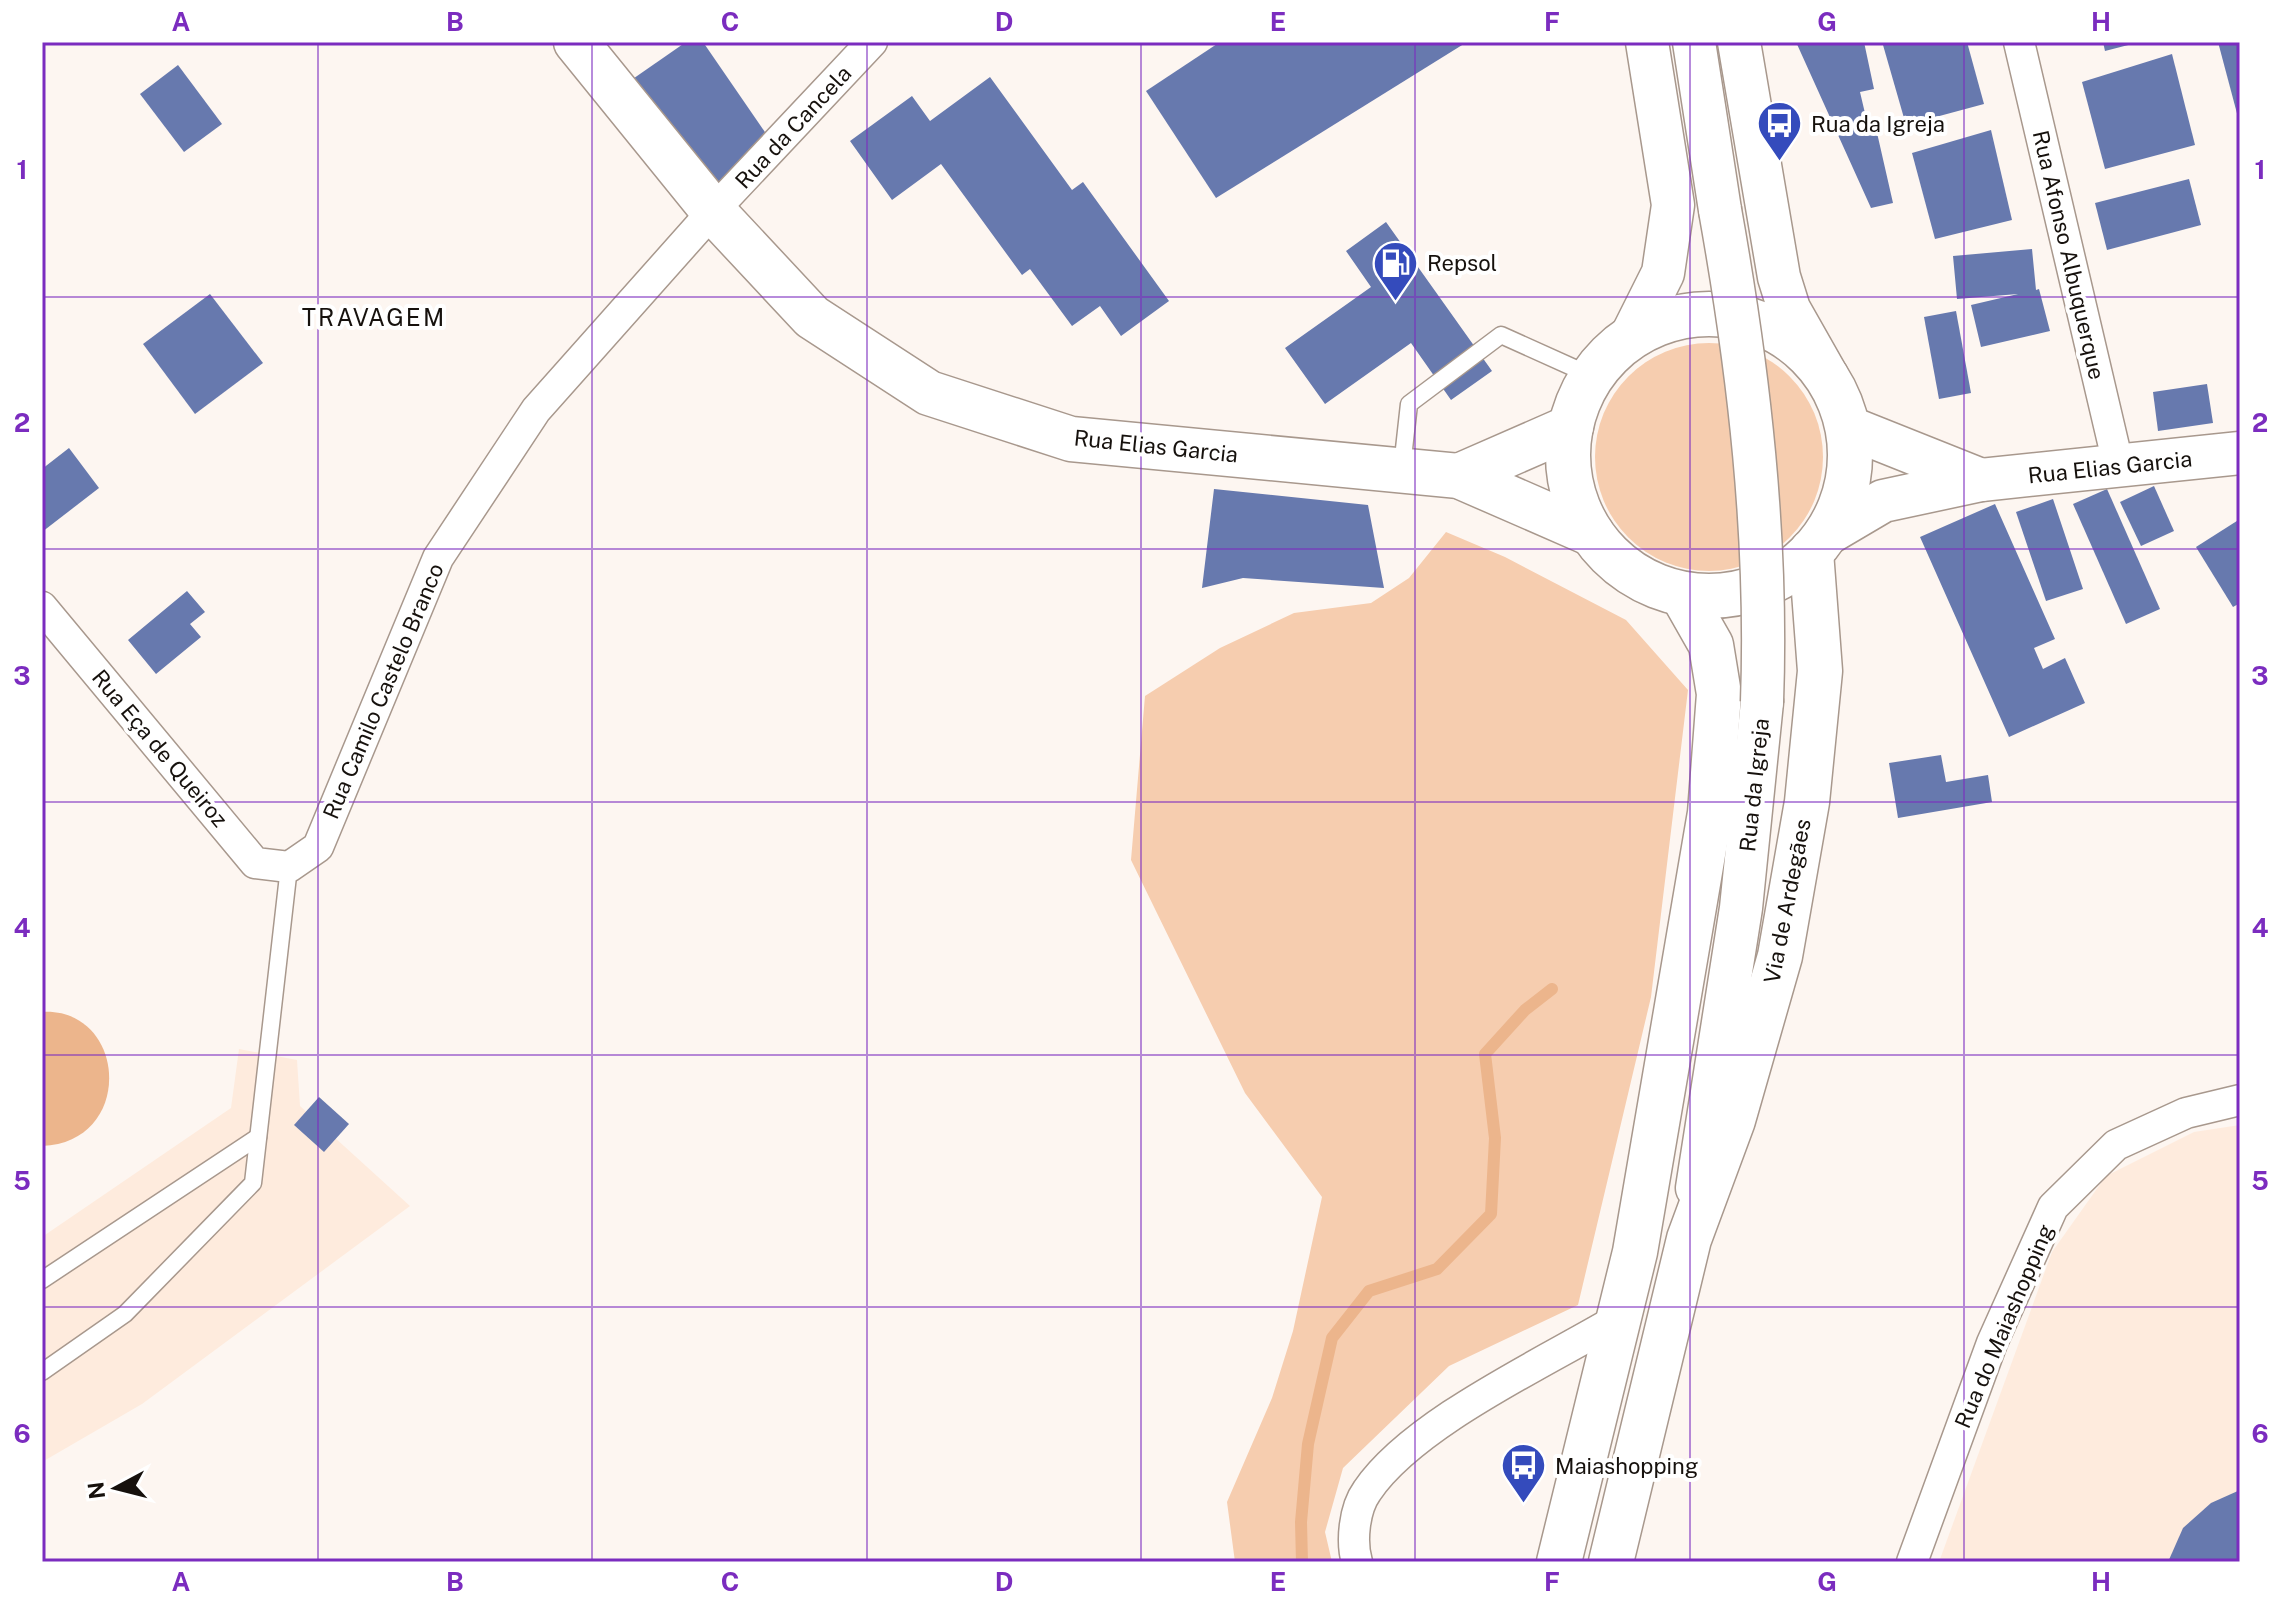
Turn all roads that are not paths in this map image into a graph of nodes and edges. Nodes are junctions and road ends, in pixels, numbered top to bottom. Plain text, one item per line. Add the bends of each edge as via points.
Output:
1 (576, 42) edge
2 (1647, 42) edge
3 (1694, 42) edge
4 (1739, 42) edge
5 (2019, 42) edge
6 (863, 45) edge
7 (713, 211) junction
8 (1631, 337) junction
9 (1592, 376) junction
10 (1827, 376) junction
11 (1571, 427) junction
12 (1848, 427) junction
13 (2240, 453) edge
14 (2119, 468) junction
15 (1402, 471) junction
16 (1459, 476) junction
17 (1981, 480) junction
18 (1592, 534) junction
19 (1819, 543) junction
20 (1682, 594) junction
21 (42, 607) edge
22 (289, 867) junction
23 (1741, 908) junction
24 (2240, 1100) edge
25 (258, 1137) junction
26 (1689, 1239) junction
27 (1635, 1252) junction
28 (42, 1280) edge
29 (1618, 1319) junction
30 (42, 1372) edge
31 (1357, 1562) edge
32 (1559, 1562) edge
33 (1611, 1562) edge
34 (1912, 1562) edge

1 - 7 main road, Rua Elias Garcia
2 - 8 main road via 1673,205 1663,273
3 - 23 main road, Rua da Igreja, bridge via 1756,454 1765,633
4 - 10 main road via 1779,277 1789,309
5 - 14 street, Rua Afonso Albuquerque
6 - 7 street, Rua da Cancela
7 - 15 main road, Rua Elias Garcia via 812,317 929,393 1071,439
7 - 22 street, Rua Camilo Castelo Branco via 536,410 446,545 318,847
8 - 9 main road
8 - 10 main road via 1671,318 1715,313 1759,322 1797,343
9 - 11 main road
9 - 15 lane via 1501,335 1409,404
10 - 12 main road
11 - 16 main road, Rua Elias Garcia
11 - 18 main road via 1568,464 1575,501
12 - 17 main road, Rua Elias Garcia
12 - 19 main road via 1850,465 1843,501
13 - 14 main road, Rua Elias Garcia
14 - 17 main road, Rua Elias Garcia
15 - 16 main road, Rua Elias Garcia
16 - 18 main road, Rua Elias Garcia
17 - 19 main road, Rua Elias Garcia via 1883,501
18 - 20 main road via 1616,562 1647,583
19 - 20 main road via 1799,565 1764,586 1723,596
19 - 26 main road, Via de Ardegães via 1820,671 1807,802 1780,956 1733,1120
20 - 27 main road, Via de Ardegães via 1711,645 1719,694 1710,813
21 - 22 street, Rua Eça de Queiroz via 255,863
22 - 25 lane
23 - 26 main road, Via de Ardegães
23 - 27 main road, Via de Ardegães
24 - 34 street, Rua do Maiashopping via 2186,1113 2116,1145 2053,1207 1992,1343
25 - 28 lane
25 - 30 lane via 253,1183 125,1314
26 - 33 main road, Via de Ardegães
27 - 29 main road, Via de Ardegães
29 - 31 street via 1423,1433 1365,1493 1352,1544
29 - 32 main road, Via de Ardegães

